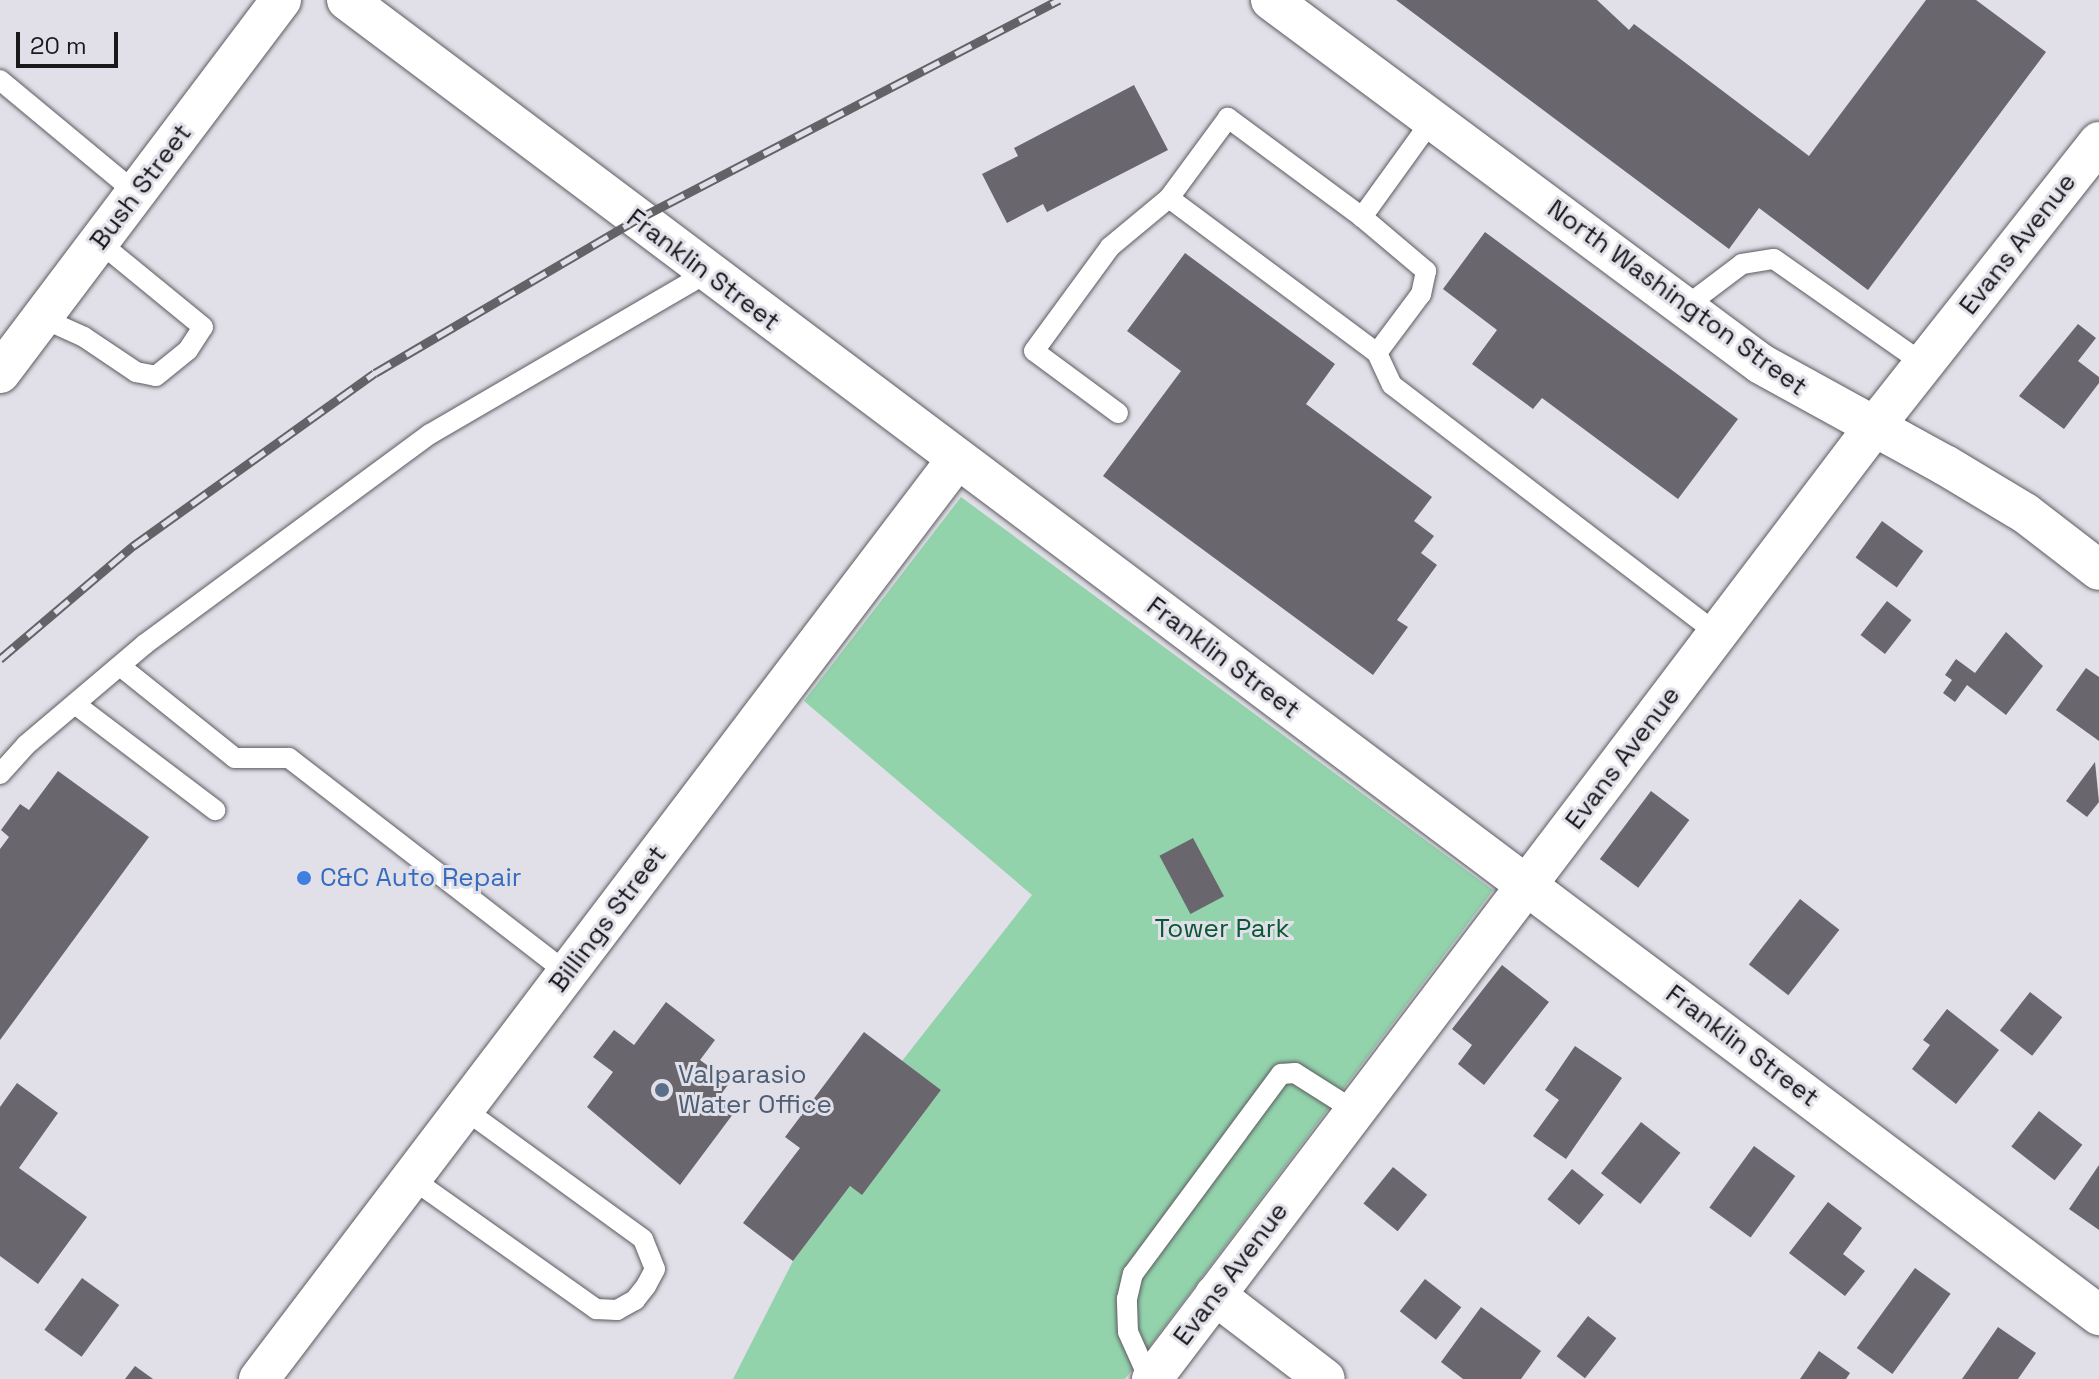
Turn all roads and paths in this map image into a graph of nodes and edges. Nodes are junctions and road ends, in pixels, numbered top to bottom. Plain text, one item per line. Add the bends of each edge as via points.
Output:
1 (281, 0) edge
2 (347, 0) edge
3 (1271, 0) edge
4 (0, 80) edge
5 (1432, 120) junction
6 (2099, 142) edge
7 (136, 193) junction
8 (1169, 198) junction
9 (1362, 217) junction
10 (99, 242) junction
11 (707, 273) junction
12 (1685, 307) junction
13 (42, 318) junction
14 (1377, 353) junction
15 (1924, 364) junction
16 (0, 373) edge
17 (1118, 413) dead end
18 (1874, 427) junction
19 (957, 459) junction
20 (2099, 570) edge
21 (1718, 634) junction
22 (120, 666) junction
23 (75, 704) junction
24 (0, 774) edge
25 (215, 810) dead end
26 (1527, 884) junction
27 (567, 973) junction
28 (464, 1109) junction
29 (1355, 1111) junction
30 (411, 1178) junction
31 (1215, 1295) junction
32 (2099, 1315) edge
33 (259, 1379) edge
34 (1151, 1379) edge
35 (1325, 1379) edge

1 - 7 street, Bush Street
2 - 11 street, Franklin Street
3 - 5 street, North Washington Street
4 - 7 lane
5 - 9 lane
5 - 12 street, North Washington Street
6 - 15 street, Evans Avenue
7 - 10 street, Bush Street
8 - 9 lane via 1228,118
8 - 14 lane
8 - 17 lane via 1110,247 1034,351
9 - 14 lane via 1426,271 1421,294
10 - 13 street, Bush Street
10 - 13 lane via 203,327 188,350 156,376 136,372 84,337
11 - 19 street, Franklin Street
11 - 22 lane via 430,434
12 - 15 lane via 1742,264 1774,259
12 - 18 street, North Washington Street via 1761,364
13 - 16 street, Bush Street
14 - 21 lane via 1392,385
15 - 18 street, Evans Avenue
18 - 20 street, North Washington Street via 2025,513
18 - 21 street, Evans Avenue
19 - 26 street, Franklin Street
19 - 27 street, Billings Street
21 - 26 street, Evans Avenue
22 - 23 lane
22 - 27 lane via 235,758 289,758
23 - 24 lane
23 - 25 lane
26 - 29 street, Evans Avenue
26 - 32 street, Franklin Street
27 - 28 street, Billings Street
28 - 30 street, Billings Street
28 - 30 lane via 643,1239 655,1269 646,1286 617,1310 596,1309
29 - 31 street, Evans Avenue
29 - 34 lane via 1295,1073 1281,1074 1133,1274 1128,1332
30 - 33 street, Billings Street
31 - 34 street, Evans Avenue
31 - 35 street

